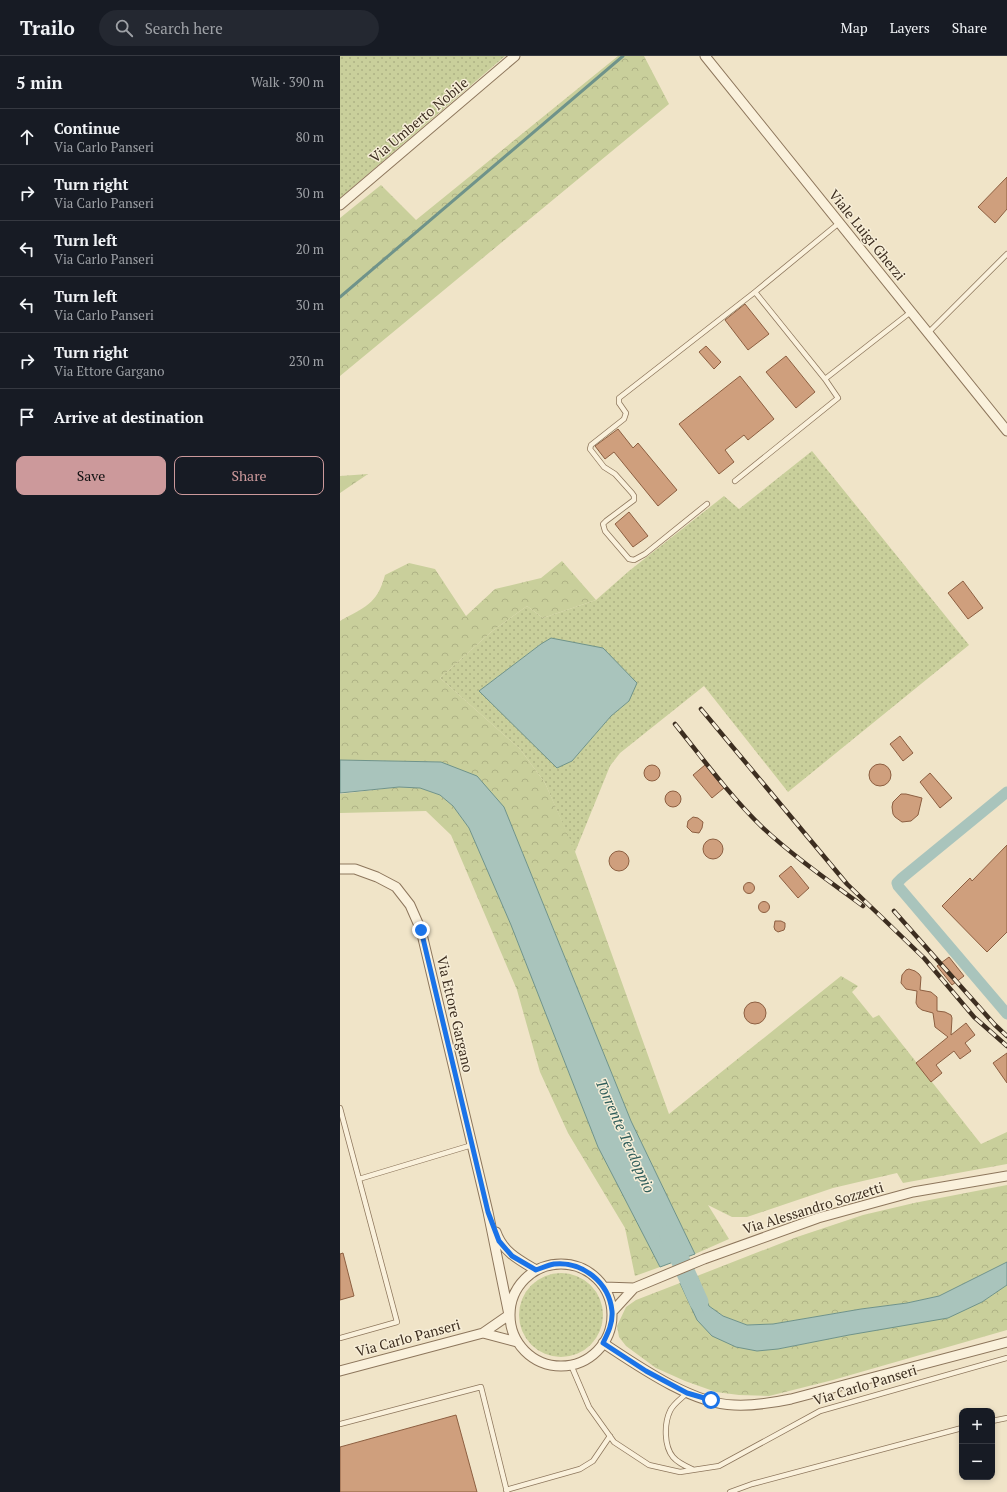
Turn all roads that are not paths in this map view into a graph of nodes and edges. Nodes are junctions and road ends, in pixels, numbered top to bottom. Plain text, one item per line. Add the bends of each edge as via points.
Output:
1 (515, 56) edge
2 (705, 56) edge
3 (340, 205) edge
4 (839, 223) junction
5 (1007, 254) edge
6 (755, 292) junction
7 (912, 311) junction
8 (928, 333) junction
9 (825, 379) junction
10 (1007, 431) edge
11 (735, 481) dead end
12 (707, 504) dead end
13 (340, 869) edge
14 (340, 1108) edge
15 (472, 1145) junction
16 (1007, 1176) edge
17 (359, 1178) junction
18 (488, 1212) junction
19 (536, 1270) junction
20 (604, 1287) junction
21 (634, 1288) junction
22 (612, 1312) junction
23 (509, 1315) junction
24 (483, 1333) junction
25 (340, 1338) edge
26 (517, 1342) junction
27 (1007, 1342) edge
28 (603, 1343) junction
29 (1007, 1358) edge
30 (571, 1365) junction
31 (340, 1371) edge
32 (687, 1393) junction
33 (1007, 1418) edge
34 (995, 1420) edge
35 (340, 1424) edge
36 (959, 1429) edge
37 (610, 1436) junction
38 (694, 1470) junction
39 (507, 1491) edge
40 (730, 1492) edge

1 - 3 street, Via Umberto Nobile
2 - 4 street, Viale Luigi Gherzi
4 - 6 lane
4 - 7 street, Viale Luigi Gherzi
5 - 8 lane
6 - 9 lane
6 - 12 lane via 619,398 619,403 626,413 624,419 590,447 600,462 616,474 634,496 634,500 603,524 605,531 629,559 639,559
7 - 8 street, Viale Luigi Gherzi
7 - 9 lane
8 - 10 street, Viale Luigi Gherzi
9 - 11 lane via 838,398
13 - 15 street, Via Ettore Gargano via 355,869 378,877 396,887 410,905 421,930
14 - 17 lane
15 - 17 lane
15 - 18 street, Via Ettore Gargano
16 - 21 street, Via Alessandro Sozzetti via 913,1192 847,1210 783,1230
17 - 25 lane via 397,1322
18 - 19 street, Via Ettore Gargano via 499,1241 512,1256
18 - 23 street, Via Ettore Gargano
19 - 20 street via 553,1264 570,1264 587,1271
19 - 23 street via 516,1289
20 - 21 street, Via Alessandro Sozzetti
20 - 22 street via 610,1299
21 - 22 street, Via Alessandro Sozzetti
22 - 28 street via 610,1328
23 - 24 street, Via Carlo Panseri
23 - 26 street via 511,1329
24 - 26 street, Via Carlo Panseri
24 - 31 street, Via Carlo Panseri
26 - 30 street via 527,1354 540,1362 556,1366
27 - 32 street, Via Carlo Panseri via 828,1391 765,1404 732,1405
28 - 30 street via 584,1361
28 - 32 street, Via Carlo Panseri via 646,1371
29 - 38 lane, Via Carlo Panseri via 820,1411 719,1466
30 - 37 lane, Via Carlo Panseri via 589,1407
32 - 38 lane via 670,1410 666,1427 667,1443 673,1457 683,1466
33 - 34 lane
35 - 39 lane via 481,1387
36 - 40 lane
37 - 38 lane, Via Carlo Panseri via 614,1442 649,1465 680,1472
37 - 39 lane via 593,1461 580,1469

